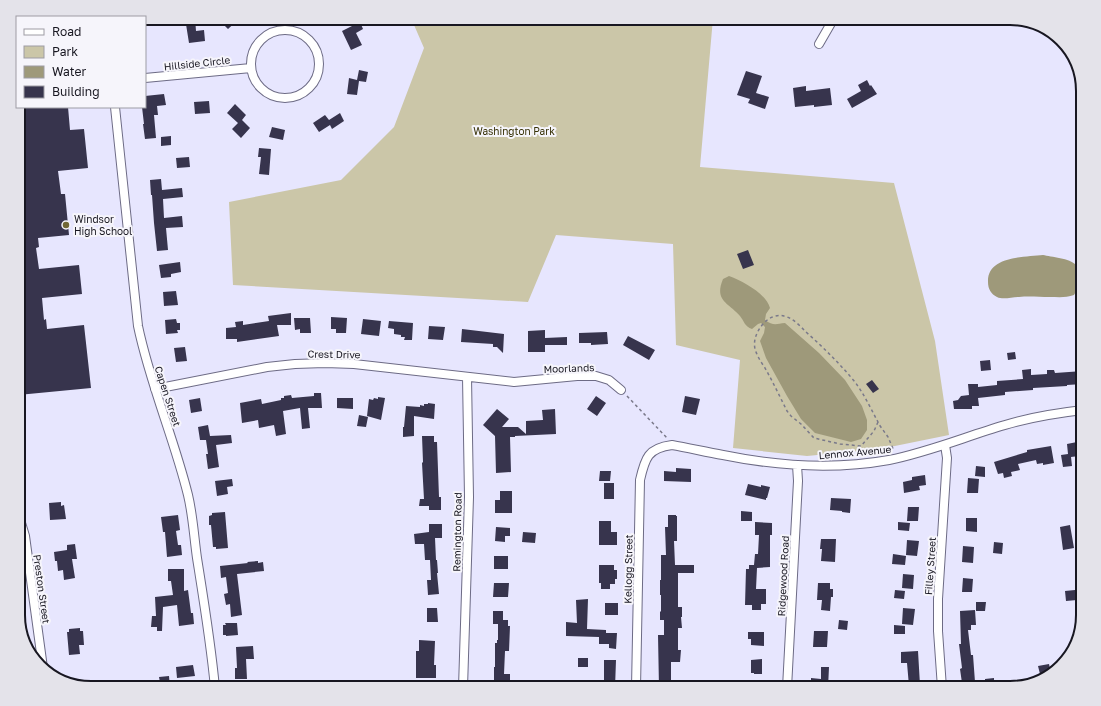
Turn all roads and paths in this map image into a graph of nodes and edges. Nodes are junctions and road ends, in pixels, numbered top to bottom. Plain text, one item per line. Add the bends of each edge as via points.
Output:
1 (830, 25) edge
2 (819, 44) dead end
3 (251, 68) junction
4 (146, 78) edge
5 (115, 108) edge
6 (467, 377) junction
7 (514, 382) joint
8 (154, 389) junction
9 (621, 390) joint
10 (1076, 411) edge
11 (878, 422) junction
12 (662, 431) dead end
13 (945, 445) junction
14 (650, 453) joint
15 (896, 458) junction
16 (797, 465) junction
17 (25, 536) edge
18 (42, 660) edge
19 (214, 681) edge
20 (464, 681) edge
21 (636, 681) edge
22 (787, 681) edge
23 (942, 681) edge

1 - 2 street
3 - 3 street via 254,78 268,94 278,98 289,98 300,96 308,90 315,81 320,60 309,39 299,32 276,31 265,36 257,45 252,56
3 - 4 street, Hillside Circle
5 - 8 street, Capen Street via 138,326
6 - 7 street, Crest Drive
6 - 8 street, Crest Drive via 354,364 295,364
6 - 20 street, Remington Road via 469,497
7 - 9 street, Moorlands via 596,376 609,380
8 - 19 street, Capen Street via 188,497
9 - 12 path
10 - 13 street, Lennox Avenue via 1031,418
11 - 11 path via 856,384 837,361 799,325 780,315 768,318 756,334 754,348 757,356 787,411 814,438 861,446
11 - 15 path via 888,437
13 - 15 street, Lennox Avenue
13 - 23 street, Filley Street via 947,458 938,599
14 - 16 street, Lennox Avenue via 660,447 672,445
14 - 21 street, Kellogg Street via 643,466 640,480
15 - 16 street, Lennox Avenue via 853,464
16 - 22 street, Ridgewood Road
17 - 18 street, Preston Street

